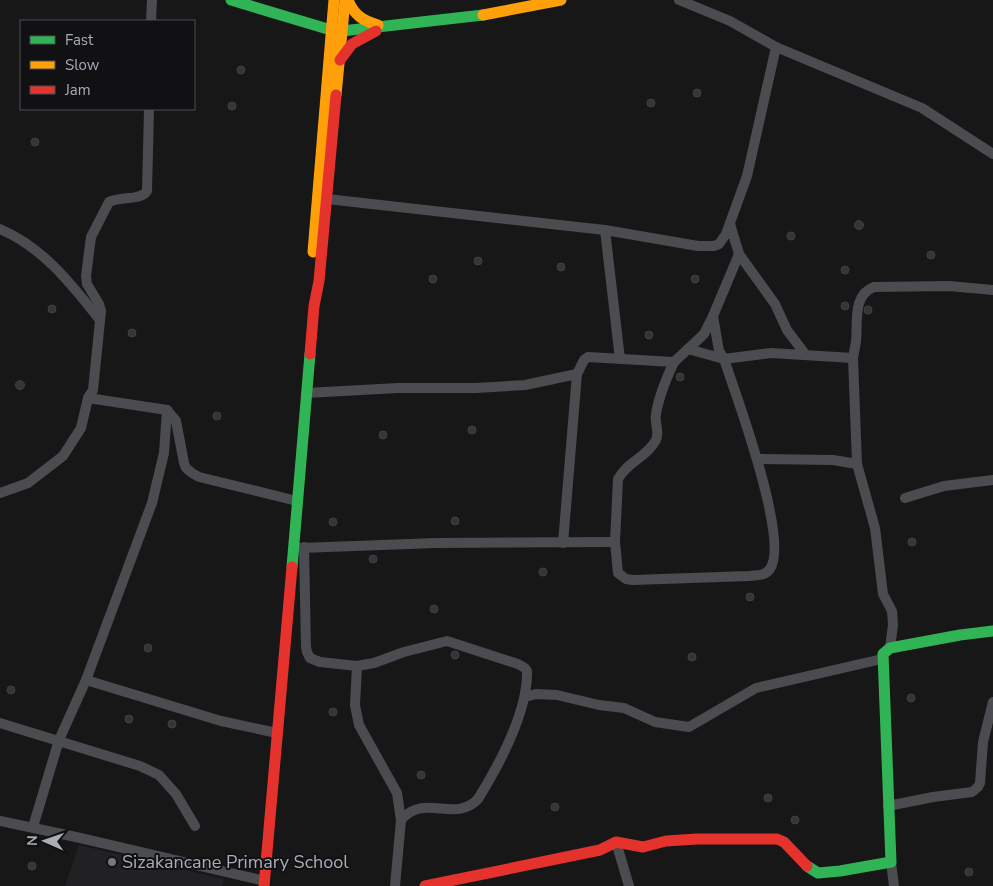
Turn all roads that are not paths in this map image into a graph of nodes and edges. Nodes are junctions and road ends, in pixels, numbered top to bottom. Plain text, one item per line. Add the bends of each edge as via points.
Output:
1 (152, 0) edge
2 (231, 0) edge
3 (334, 0) edge
4 (346, 0) edge
5 (560, 0) edge
6 (679, 0) edge
7 (152, 20) edge
8 (386, 26) junction
9 (337, 31) junction
10 (776, 48) junction
11 (340, 60) junction
12 (150, 110) edge
13 (993, 154) edge
14 (321, 200) junction
15 (730, 224) junction
16 (0, 229) edge
17 (606, 230) junction
18 (739, 254) junction
19 (993, 290) edge
20 (713, 316) junction
21 (100, 320) junction
22 (688, 349) junction
23 (805, 354) junction
24 (620, 358) junction
25 (853, 358) junction
26 (724, 359) junction
27 (674, 362) junction
28 (576, 374) junction
29 (306, 392) junction
30 (88, 398) junction
31 (167, 410) junction
32 (758, 459) junction
33 (857, 464) junction
34 (993, 480) edge
35 (0, 493) edge
36 (905, 498) dead end
37 (297, 501) junction
38 (616, 542) junction
39 (563, 543) junction
40 (299, 548) junction
41 (993, 631) edge
42 (890, 648) junction
43 (882, 659) junction
44 (357, 666) junction
45 (86, 680) junction
46 (525, 697) junction
47 (993, 702) edge
48 (0, 723) edge
49 (277, 734) junction
50 (59, 740) junction
51 (888, 806) junction
52 (401, 820) junction
53 (0, 821) edge
54 (195, 826) dead end
55 (33, 827) junction
56 (616, 842) junction
57 (891, 862) junction
58 (265, 884) edge
59 (395, 886) edge
60 (425, 886) edge
61 (629, 886) edge
62 (894, 886) edge

1 - 7 street
2 - 9 street
3 - 9 street
4 - 8 street via 362,20
4 - 9 street
5 - 8 street via 469,18
6 - 10 street via 730,21
8 - 9 street
8 - 11 street via 352,44
9 - 11 street
9 - 14 street
10 - 13 street via 922,108
10 - 15 street via 747,176
11 - 14 street
12 - 21 street via 147,191 139,197 110,202 91,237 86,276 100,307
14 - 17 street
14 - 29 street via 319,280
15 - 17 street via 719,244 709,247
15 - 18 street
16 - 21 street via 24,242 51,264
17 - 24 street
18 - 20 street
18 - 23 street via 775,304 787,330
19 - 25 street via 949,286 869,289 858,307
20 - 22 street via 704,334
20 - 26 street via 719,351
21 - 30 street via 93,390
22 - 26 street
22 - 27 street
23 - 25 street
23 - 26 street via 771,353
24 - 27 street
24 - 28 street via 588,357
25 - 33 street
26 - 32 street
27 - 38 street via 664,382 655,416 656,441 618,479
28 - 29 street via 526,385
28 - 39 street
29 - 37 street
30 - 31 street
30 - 35 street via 81,428 63,456 28,483
31 - 37 street via 176,421 184,463 192,473
31 - 45 street via 164,453 156,491
32 - 33 street via 833,460
32 - 38 street via 775,548 772,565 765,574 626,579 617,568
33 - 42 street via 875,528 883,594 892,611
34 - 36 street via 944,486
37 - 40 street
38 - 39 street
39 - 40 street via 436,542
40 - 44 street via 307,652 310,658 320,662
40 - 49 street
41 - 42 street
42 - 43 street
43 - 46 street via 756,688 688,727 655,722 624,708 557,695
43 - 51 street
44 - 46 street via 447,641 525,668
44 - 52 street via 355,705 359,725 397,793
45 - 49 street
45 - 50 street
46 - 52 street via 506,750 488,784 472,805 459,810 423,807 408,812
47 - 51 street via 984,742 980,783 975,790
48 - 50 street
49 - 58 street
50 - 54 street via 159,775 176,794
50 - 55 street
51 - 57 street
52 - 59 street
53 - 55 street
55 - 58 street
56 - 57 street via 643,847 666,841 697,839 777,839 818,873
56 - 60 street via 600,850
56 - 61 street
57 - 62 street

